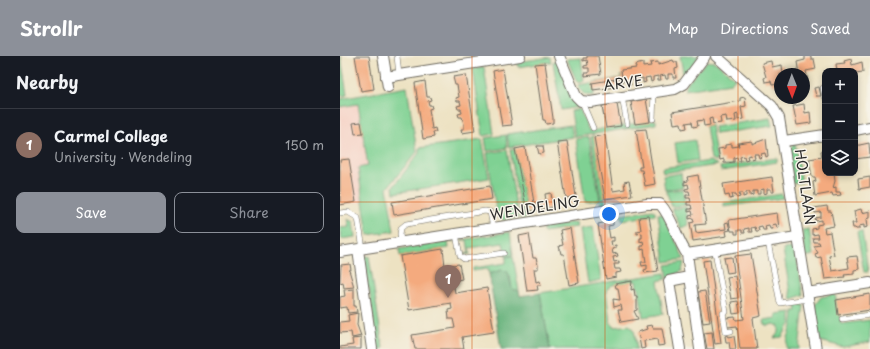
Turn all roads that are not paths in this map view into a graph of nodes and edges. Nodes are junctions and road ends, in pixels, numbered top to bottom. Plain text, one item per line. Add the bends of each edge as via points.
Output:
1 (383, 56) edge
2 (396, 56) edge
3 (520, 56) edge
4 (559, 56) edge
5 (704, 56) edge
6 (716, 56) edge
7 (400, 75) junction
8 (654, 92) junction
9 (622, 97) junction
10 (581, 101) junction
11 (653, 119) dead end
12 (627, 124) dead end
13 (870, 127) edge
14 (594, 128) dead end
15 (858, 129) edge
16 (822, 135) edge
17 (784, 141) junction
18 (340, 213) edge
19 (493, 228) junction
20 (456, 234) junction
21 (798, 237) junction
22 (402, 242) junction
23 (768, 242) junction
24 (360, 249) junction
25 (715, 251) junction
26 (340, 252) edge
27 (504, 252) dead end
28 (687, 254) junction
29 (689, 277) junction
30 (870, 283) edge
31 (807, 296) junction
32 (870, 315) edge
33 (842, 319) dead end
34 (731, 331) dead end
35 (372, 349) edge
36 (680, 349) edge
37 (700, 349) edge
38 (816, 349) edge

1 - 7 street via 387,82
2 - 7 lane
3 - 7 street
4 - 10 street via 576,96
5 - 8 street, ARVE via 684,84 675,89
6 - 17 street, HOLTLAAN via 772,106 779,118
8 - 9 street, ARVE
8 - 11 lane
9 - 10 street, ARVE
9 - 12 lane
10 - 14 lane
13 - 15 street
16 - 17 street
17 - 21 street, HOLTLAAN
18 - 24 lane via 348,212 358,218
19 - 20 street, WENDELING
19 - 22 lane via 490,212 485,211 406,224 401,228
19 - 28 street, WENDELING via 660,204 667,212
20 - 22 street, WENDELING
20 - 27 lane via 460,256 464,259
21 - 23 street
21 - 31 street, HOLTLAAN
22 - 24 street, WENDELING
23 - 25 street
23 - 31 lane via 780,303
24 - 26 street, WENDELING
24 - 35 street
25 - 28 street
25 - 34 lane via 726,312 723,313 726,332
28 - 29 street, WENDELING
29 - 36 street via 669,280
29 - 37 street, WENDELING
30 - 31 street
31 - 38 street, HOLTLAAN
32 - 33 lane

